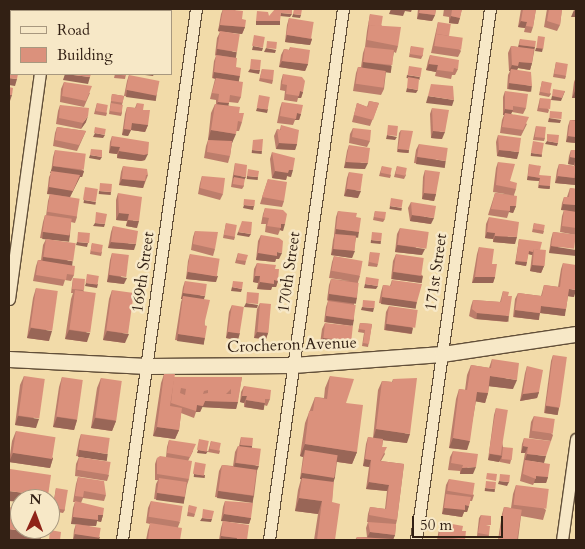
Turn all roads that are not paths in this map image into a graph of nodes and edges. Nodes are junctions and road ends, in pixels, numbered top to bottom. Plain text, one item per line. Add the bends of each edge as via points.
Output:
1 (196, 9) edge
2 (343, 9) edge
3 (490, 9) edge
4 (40, 75) edge
5 (9, 299) edge
6 (576, 334) edge
7 (442, 354) junction
8 (9, 359) edge
9 (293, 365) junction
10 (146, 366) junction
11 (576, 439) edge
12 (122, 540) edge
13 (269, 540) edge
14 (416, 540) edge
15 (562, 540) edge

1 - 10 street, 169th Street
2 - 9 street, 170th Street
3 - 7 street, 171st Street
4 - 5 street
6 - 7 street, Crocheron Avenue
7 - 9 street, Crocheron Avenue
7 - 14 street, 171st Street
8 - 10 street, Crocheron Avenue
9 - 10 street, Crocheron Avenue
9 - 13 street, 170th Street
10 - 12 street, 169th Street
11 - 15 street

